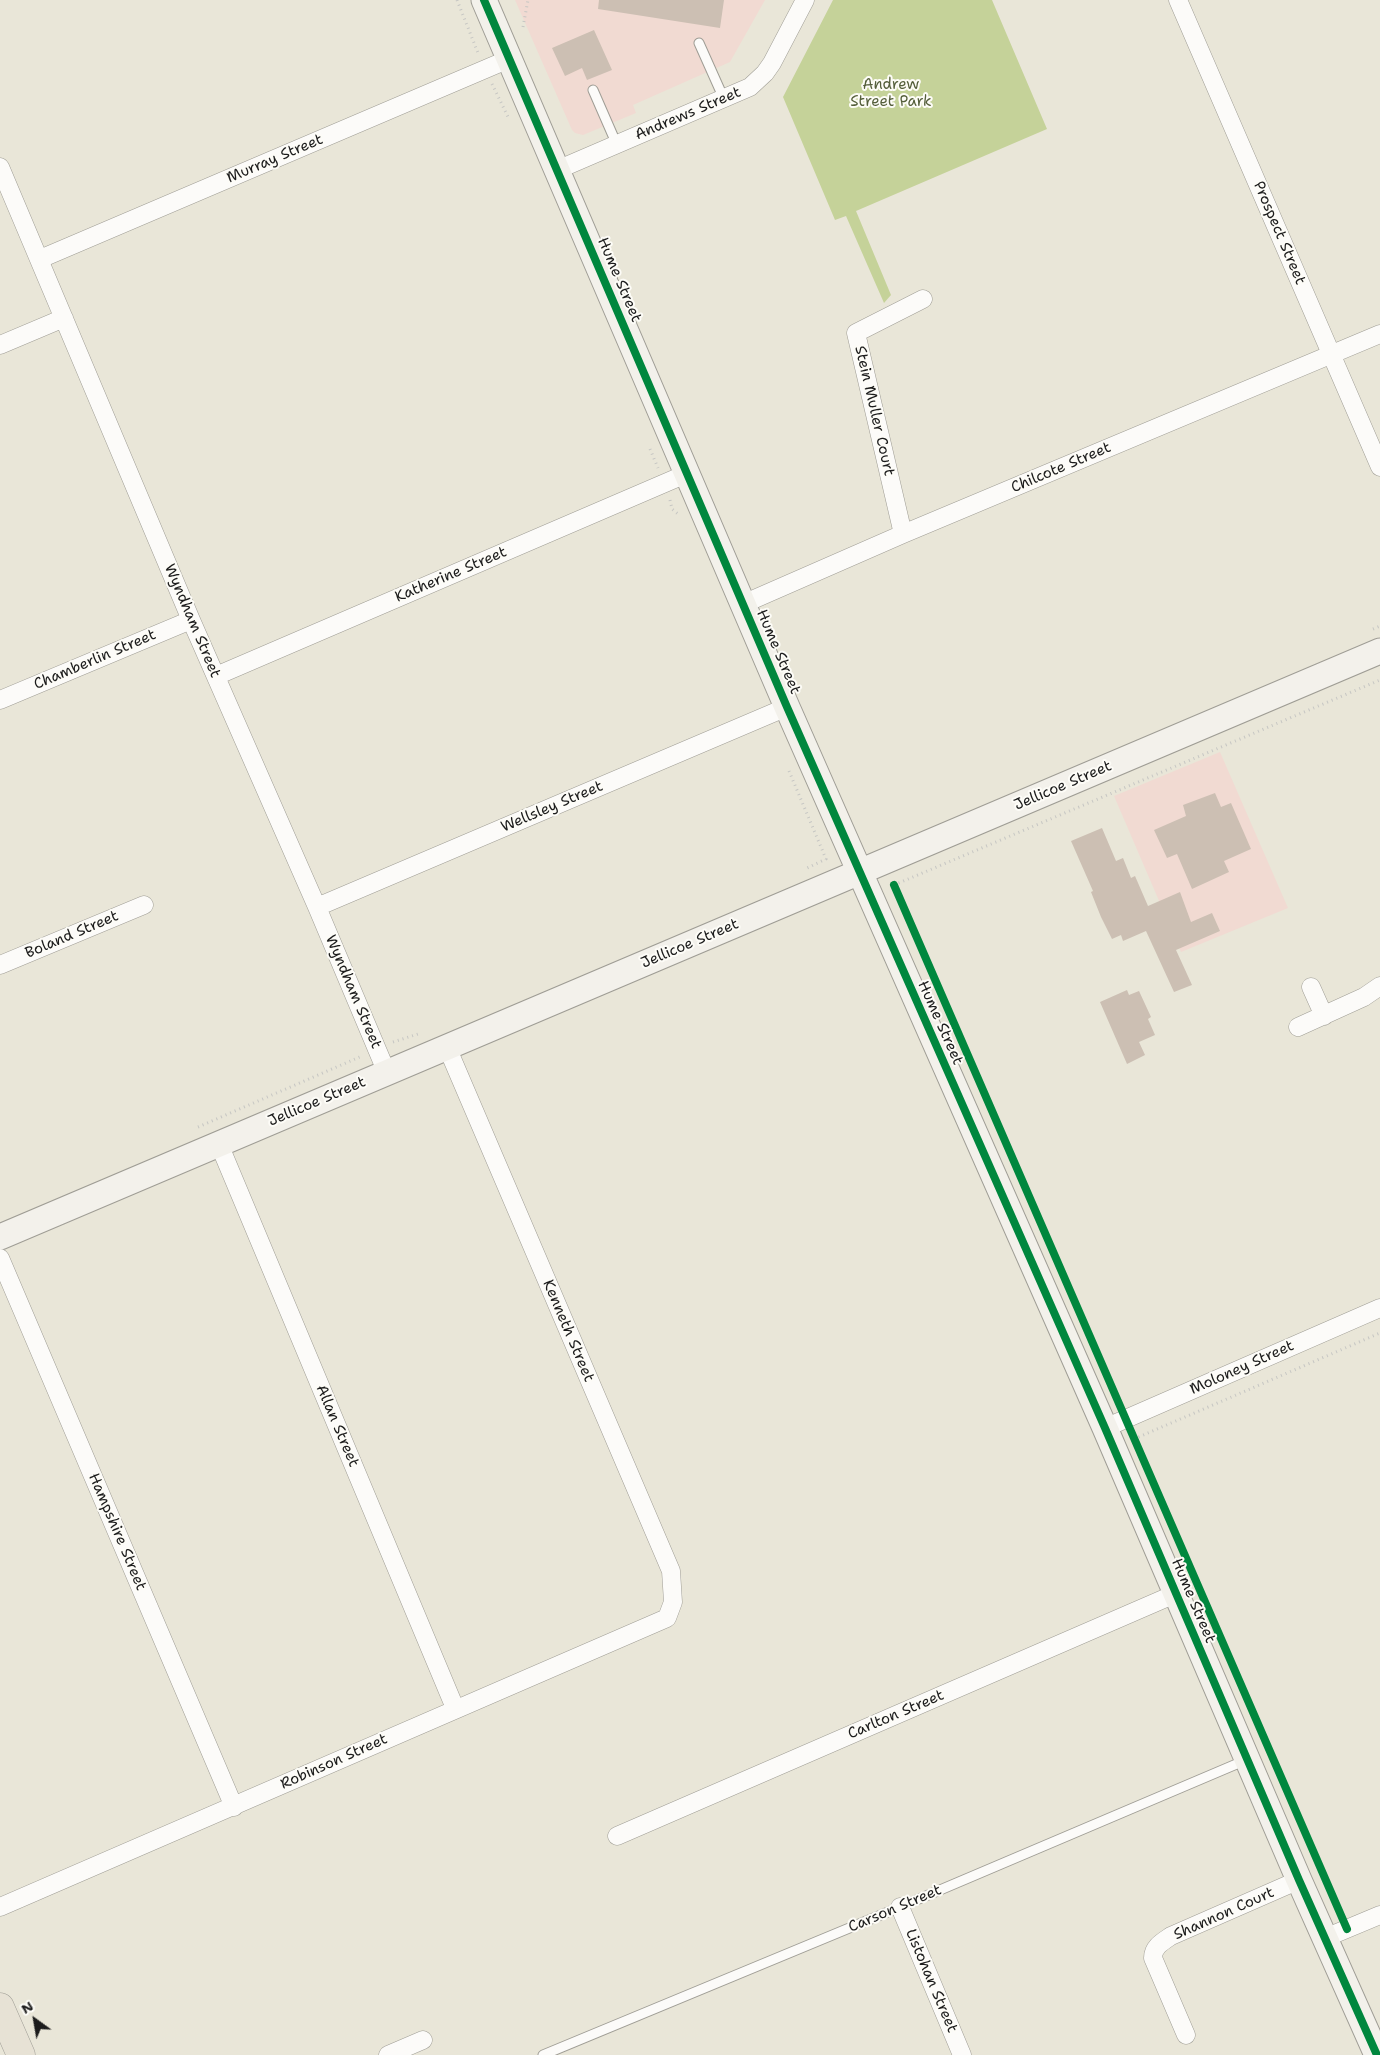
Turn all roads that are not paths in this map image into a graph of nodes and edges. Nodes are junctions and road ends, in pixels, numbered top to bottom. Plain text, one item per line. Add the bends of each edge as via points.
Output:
1 (484, 0) edge
2 (805, 0) edge
3 (1178, 0) edge
4 (699, 43) dead end
5 (509, 59) junction
6 (593, 90) dead end
7 (724, 100) junction
8 (617, 145) junction
9 (0, 167) edge
10 (558, 170) junction
11 (40, 259) junction
12 (923, 299) dead end
13 (64, 318) junction
14 (1380, 334) edge
15 (0, 345) edge
16 (1331, 354) junction
17 (1380, 467) edge
18 (686, 474) junction
19 (903, 534) junction
20 (742, 604) junction
21 (191, 620) junction
22 (1380, 651) edge
23 (216, 676) junction
24 (0, 700) edge
25 (787, 707) junction
26 (859, 872) junction
27 (144, 905) dead end
28 (316, 907) junction
29 (0, 965) edge
30 (1380, 986) edge
31 (1311, 987) dead end
32 (1324, 1016) junction
33 (1298, 1027) dead end
34 (447, 1047) junction
35 (387, 1073) junction
36 (219, 1144) junction
37 (0, 1237) edge
38 (0, 1258) edge
39 (1380, 1308) edge
40 (1115, 1424) junction
41 (1175, 1594) junction
42 (667, 1618) joint
43 (455, 1708) junction
44 (1247, 1760) junction
45 (234, 1807) junction
46 (617, 1836) dead end
47 (1299, 1880) junction
48 (0, 1907) edge
49 (900, 1908) junction
50 (1380, 1915) edge
51 (1326, 1938) junction
52 (0, 2007) edge
53 (1186, 2035) dead end
54 (423, 2040) dead end
55 (17, 2054) edge
56 (388, 2055) edge
57 (543, 2055) edge
58 (962, 2055) edge
59 (1377, 2055) edge

1 - 5 street, Hume Street
2 - 7 street, Andrews Street via 765,73 750,87
3 - 16 street, Prospect Street
4 - 7 lane
5 - 10 street, Hume Street
5 - 11 street, Murray Street
6 - 8 lane
7 - 8 street, Andrews Street
8 - 10 street, Andrews Street
9 - 11 street, Wyndham Street
10 - 18 street, Hume Street
11 - 13 street, Wyndham Street
12 - 19 street, Stein Muller Court via 856,333
13 - 15 street
13 - 21 street, Wyndham Street
14 - 16 street, Chilcote Street
16 - 17 street, Prospect Street
16 - 19 street, Chilcote Street
18 - 20 street, Hume Street
18 - 23 street, Katherine Street
19 - 20 street, Chilcote Street
20 - 25 street, Hume Street
21 - 23 street, Wyndham Street
21 - 24 street, Chamberlin Street
22 - 26 street, Jellicoe Street
23 - 28 street, Wyndham Street
25 - 26 street, Hume Street
25 - 28 street, Wellsley Street
26 - 34 street, Jellicoe Street
26 - 40 street, Hume Street
27 - 29 street, Boland Street
28 - 35 street, Wyndham Street
30 - 32 street
31 - 32 street
32 - 33 street
34 - 35 street, Jellicoe Street
34 - 42 street, Kenneth Street via 671,1571 673,1602
35 - 36 street, Jellicoe Street
36 - 37 street, Jellicoe Street
36 - 43 street, Allan Street
38 - 45 street, Hampshire Street
39 - 40 street, Moloney Street
40 - 41 street, Hume Street
41 - 44 street, Hume Street
41 - 46 street, Carlton Street
42 - 43 street, Robinson Street
43 - 45 street, Robinson Street
44 - 47 street, Hume Street
44 - 49 lane, Carson Street
45 - 48 street, Robinson Street
47 - 51 street, Hume Street
47 - 53 street, Shannon Court via 1171,1936 1153,1952 1152,1958
49 - 57 lane, Carson Street
49 - 58 street, Listohan Street
50 - 51 street
51 - 59 street, Hume Street
52 - 55 highway
54 - 56 street

